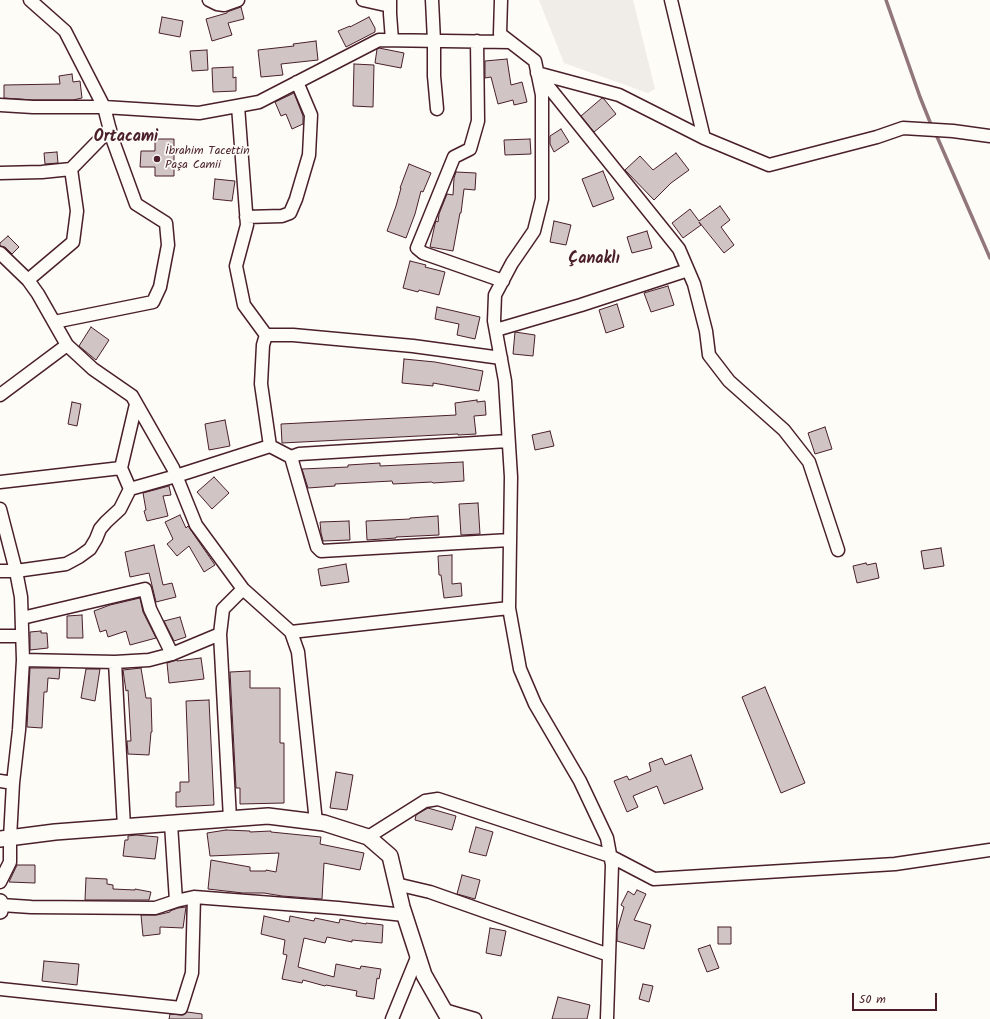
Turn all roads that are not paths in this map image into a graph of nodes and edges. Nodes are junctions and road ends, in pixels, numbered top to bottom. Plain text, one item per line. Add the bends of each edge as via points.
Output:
1 (30, 0) edge
2 (209, 0) edge
3 (238, 0) edge
4 (363, 0) edge
5 (432, 0) edge
6 (501, 0) edge
7 (671, 0) edge
8 (390, 3) edge
9 (392, 40) junction
10 (434, 40) junction
11 (477, 41) junction
12 (510, 42) junction
13 (537, 73) junction
14 (297, 82) junction
15 (0, 105) edge
16 (238, 106) junction
17 (104, 107) junction
18 (437, 109) dead end
19 (110, 129) junction
20 (990, 136) edge
21 (704, 138) junction
22 (71, 169) junction
23 (0, 173) edge
24 (246, 216) junction
25 (0, 253) edge
26 (688, 270) junction
27 (28, 280) junction
28 (503, 280) junction
29 (54, 322) junction
30 (496, 330) junction
31 (266, 335) junction
32 (67, 345) junction
33 (501, 358) junction
34 (0, 395) edge
35 (136, 404) junction
36 (508, 441) junction
37 (270, 446) junction
38 (291, 457) junction
39 (121, 468) junction
40 (176, 476) junction
41 (0, 482) edge
42 (130, 488) junction
43 (0, 509) edge
44 (510, 540) junction
45 (838, 550) dead end
46 (0, 571) edge
47 (16, 571) junction
48 (243, 589) junction
49 (509, 608) junction
50 (22, 618) junction
51 (291, 632) junction
52 (220, 634) junction
53 (0, 636) edge
54 (22, 636) junction
55 (172, 654) junction
56 (23, 660) junction
57 (115, 662) junction
58 (0, 780) edge
59 (13, 783) junction
60 (230, 819) junction
61 (316, 822) junction
62 (171, 824) junction
63 (124, 827) junction
64 (368, 837) junction
65 (5, 838) edge
66 (990, 850) edge
67 (610, 856) junction
68 (0, 882) edge
69 (396, 884) junction
70 (194, 897) junction
71 (176, 901) junction
72 (0, 906) edge
73 (404, 914) junction
74 (418, 955) junction
75 (609, 955) junction
76 (0, 989) edge
77 (447, 1014) edge
78 (392, 1019) edge
79 (475, 1019) edge
80 (607, 1019) edge

1 - 17 street via 65,31
2 - 3 street via 224,5
4 - 8 street
5 - 10 street
6 - 12 street via 500,34
7 - 21 street
8 - 9 street
9 - 10 street
9 - 14 street via 379,40
10 - 11 street
10 - 18 street
11 - 12 street
11 - 28 street via 478,121 472,142 470,148 454,157 417,248 423,253
12 - 13 street via 535,61
13 - 21 street via 619,95
13 - 26 street via 678,249
13 - 28 street via 542,95 542,200 534,231
14 - 16 street via 259,102
14 - 24 street via 311,115 309,155 296,199 290,213 282,216
15 - 17 street
16 - 17 street via 199,113
16 - 24 street
17 - 19 street
19 - 22 street
19 - 29 street via 136,204 166,223 168,245 160,287 153,302
20 - 21 street via 953,130 903,128 769,166
22 - 23 street
22 - 27 street via 77,211 72,242
24 - 31 street via 247,225 236,266 244,305
25 - 27 street
26 - 30 street
26 - 45 street via 706,331 709,354 729,381 784,430 809,462
27 - 29 street
28 - 30 street via 495,295
29 - 32 street
30 - 33 street
31 - 33 street via 293,335 413,346
31 - 37 street via 261,384
32 - 34 street
32 - 35 street via 93,369 132,396
33 - 36 street via 505,381
35 - 39 street
35 - 40 street
36 - 38 street via 299,454
36 - 44 street via 511,477
37 - 38 street
37 - 40 street
38 - 44 street via 317,547 321,551
39 - 41 street
39 - 42 street
40 - 42 street
40 - 48 street via 196,526
42 - 47 street via 120,509 100,529 90,549 66,564
43 - 47 street
44 - 49 street
46 - 47 street
47 - 50 street via 22,597
48 - 51 street
48 - 52 street via 223,609
49 - 51 street
49 - 67 street via 520,669 535,704 580,781 607,838
50 - 54 street
50 - 55 street via 145,588 150,609
51 - 61 street via 298,652
52 - 55 street
52 - 60 street
53 - 54 street
54 - 56 street
55 - 57 street via 149,660
56 - 57 street
56 - 59 street
57 - 63 street
58 - 59 street
59 - 65 street
60 - 61 street via 268,816
60 - 62 street
61 - 64 street
62 - 63 street
62 - 71 street
63 - 65 street
64 - 67 street via 425,801 438,799
64 - 69 street via 390,856
65 - 68 street via 10,862
66 - 67 street via 895,864 654,879
67 - 75 street via 612,866
69 - 73 street
69 - 75 street via 430,892
70 - 71 street
70 - 73 street
70 - 76 street via 192,973 181,1008
71 - 72 street via 155,908
73 - 74 street
74 - 77 street via 424,975
74 - 78 street
75 - 80 street
77 - 79 street

